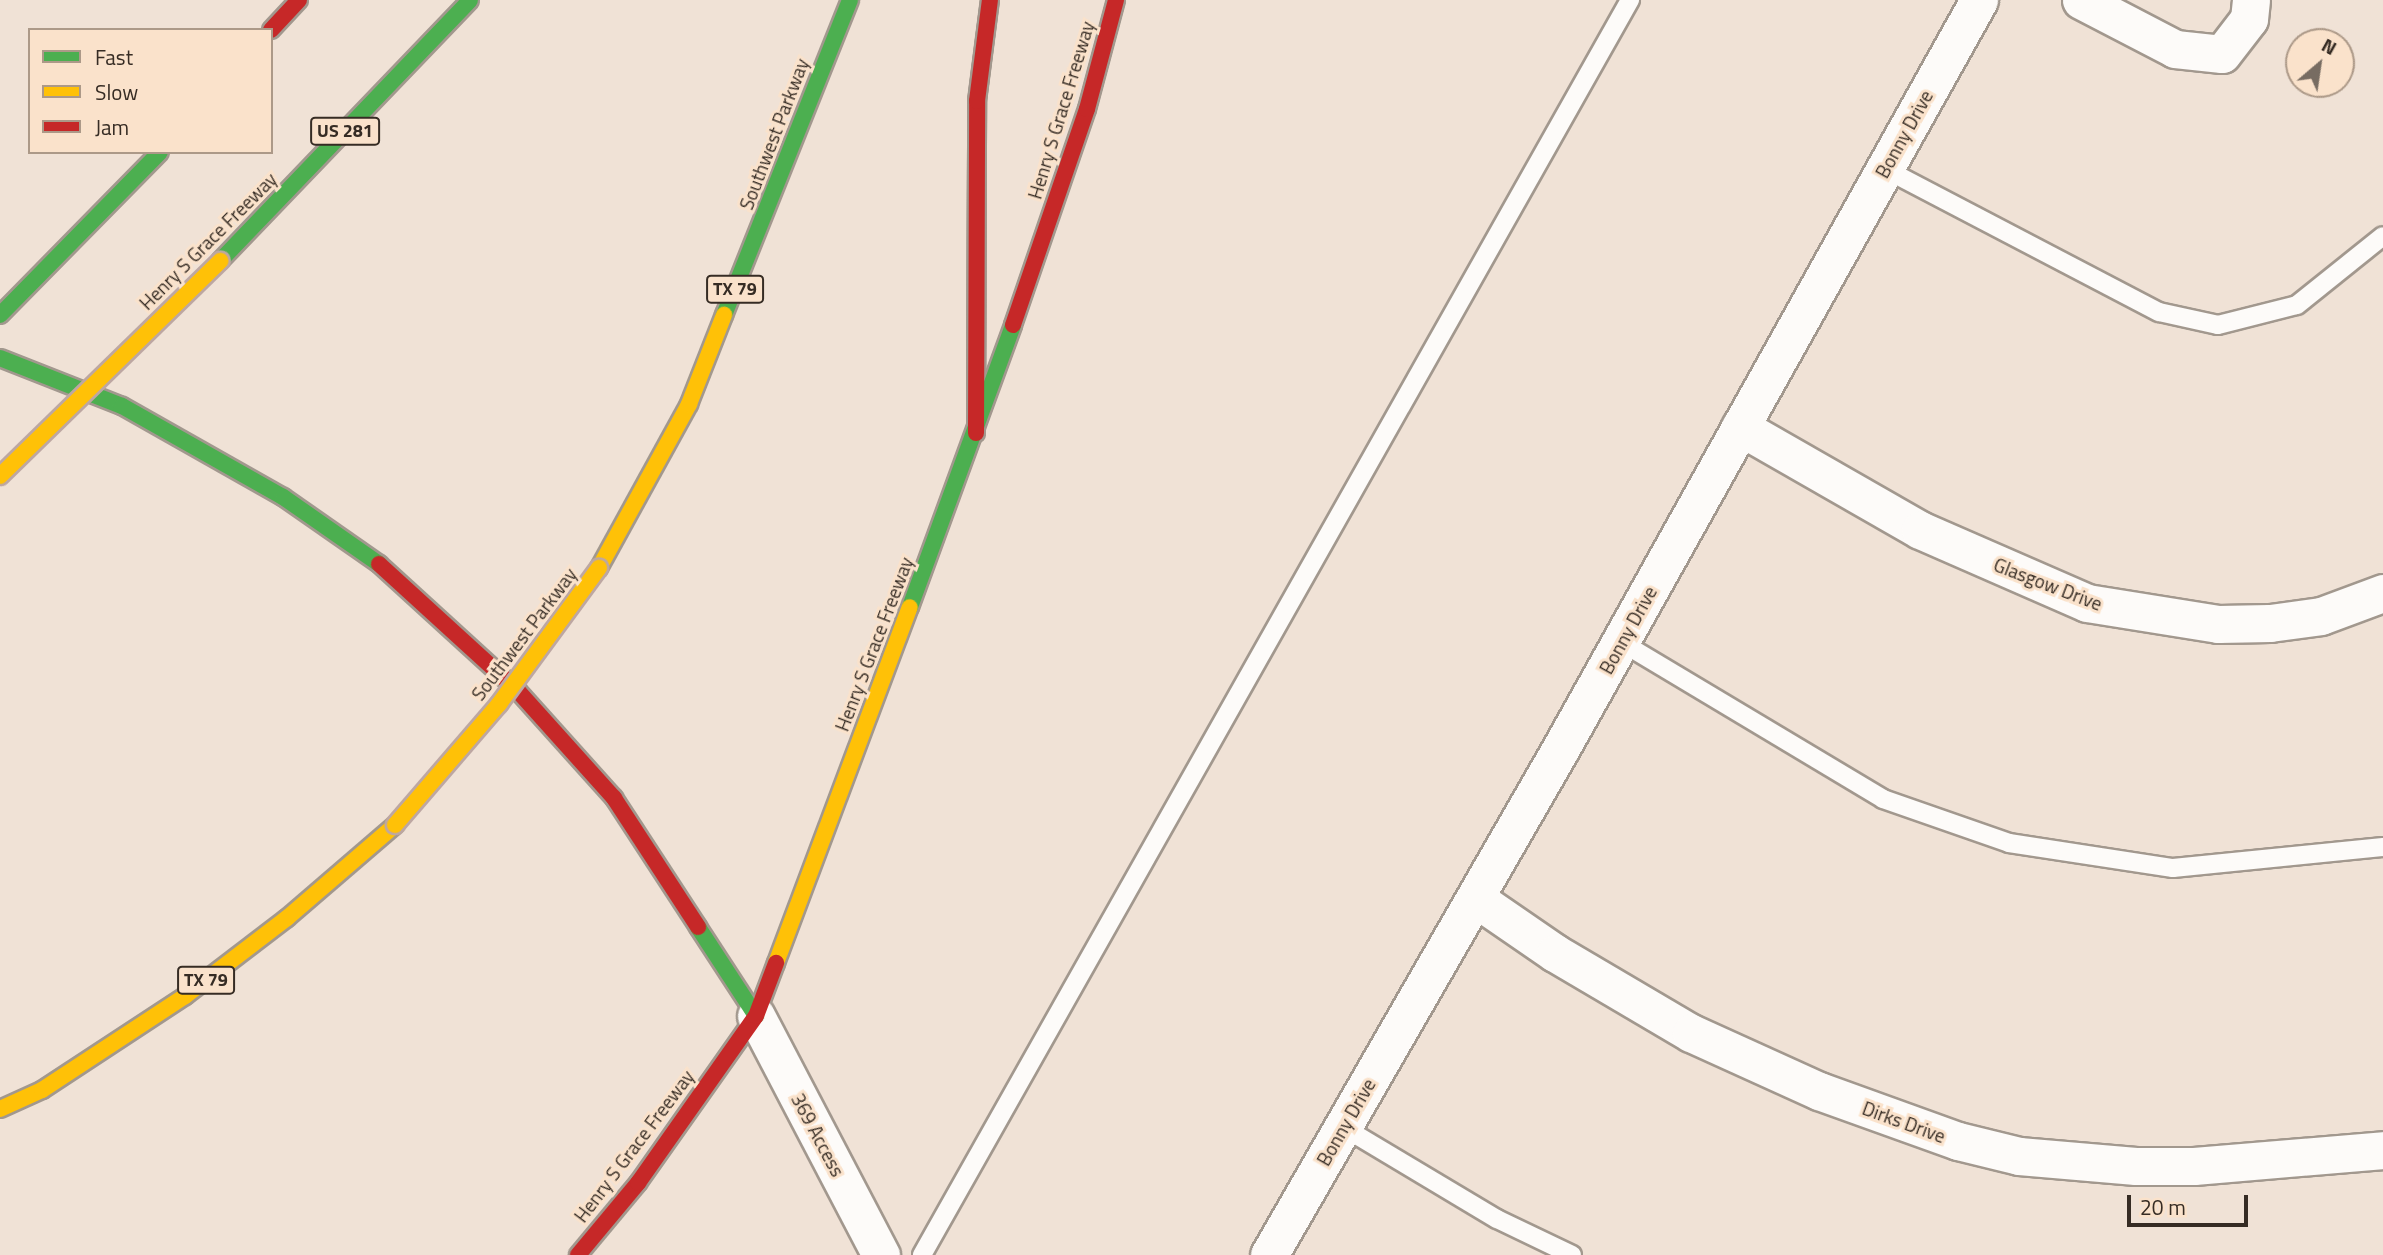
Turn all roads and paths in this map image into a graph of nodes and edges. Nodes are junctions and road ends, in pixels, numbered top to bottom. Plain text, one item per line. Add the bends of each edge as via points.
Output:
1 (299, 0) edge
2 (470, 0) edge
3 (850, 0) edge
4 (990, 0) edge
5 (1115, 0) edge
6 (1630, 0) edge
7 (1979, 0) edge
8 (2081, 0) edge
9 (2251, 0) edge
10 (273, 28) edge
11 (158, 154) edge
12 (1885, 169) junction
13 (2383, 236) edge
14 (0, 316) edge
15 (0, 358) edge
16 (1740, 428) junction
17 (976, 433) junction
18 (0, 476) edge
19 (2383, 593) edge
20 (1621, 642) junction
21 (2383, 847) edge
22 (1475, 898) junction
23 (756, 1016) junction
24 (0, 1109) edge
25 (1343, 1127) junction
26 (2383, 1150) edge
27 (578, 1255) edge
28 (881, 1255) edge
29 (922, 1255) edge
30 (1269, 1255) edge
31 (1572, 1255) edge

1 - 10 main road
2 - 18 main road, Henry S Grace Freeway / US 281, bridge via 220,261
3 - 24 main road, Southwest Parkway / TX 79, bridge via 689,404 599,568 499,704 395,825 287,918 185,996 42,1090
4 - 17 main road via 977,101
5 - 17 main road, Henry S Grace Freeway via 1087,109
6 - 29 lane
7 - 12 street, Bonny Drive
8 - 9 street via 2175,49 2222,54 2249,19
11 - 14 main road
12 - 13 lane via 2159,312 2218,325 2297,305
12 - 16 street, Bonny Drive
15 - 23 main road via 122,405 283,497 381,565 518,691 614,798
16 - 19 street, Glasgow Drive via 1920,530 2087,603 2218,624 2270,624 2321,616
16 - 20 street, Bonny Drive
17 - 23 main road, Henry S Grace Freeway
20 - 21 lane via 1884,799 2009,843 2173,868
20 - 22 street, Bonny Drive
22 - 25 street, Bonny Drive
22 - 26 street, Dirks Drive via 1555,953 1691,1033 1819,1091 1958,1141 2019,1156 2136,1166 2194,1166
23 - 27 main road, Henry S Grace Freeway via 638,1183
23 - 28 street, 369 Access
25 - 30 street, Bonny Drive
25 - 31 lane via 1497,1219

